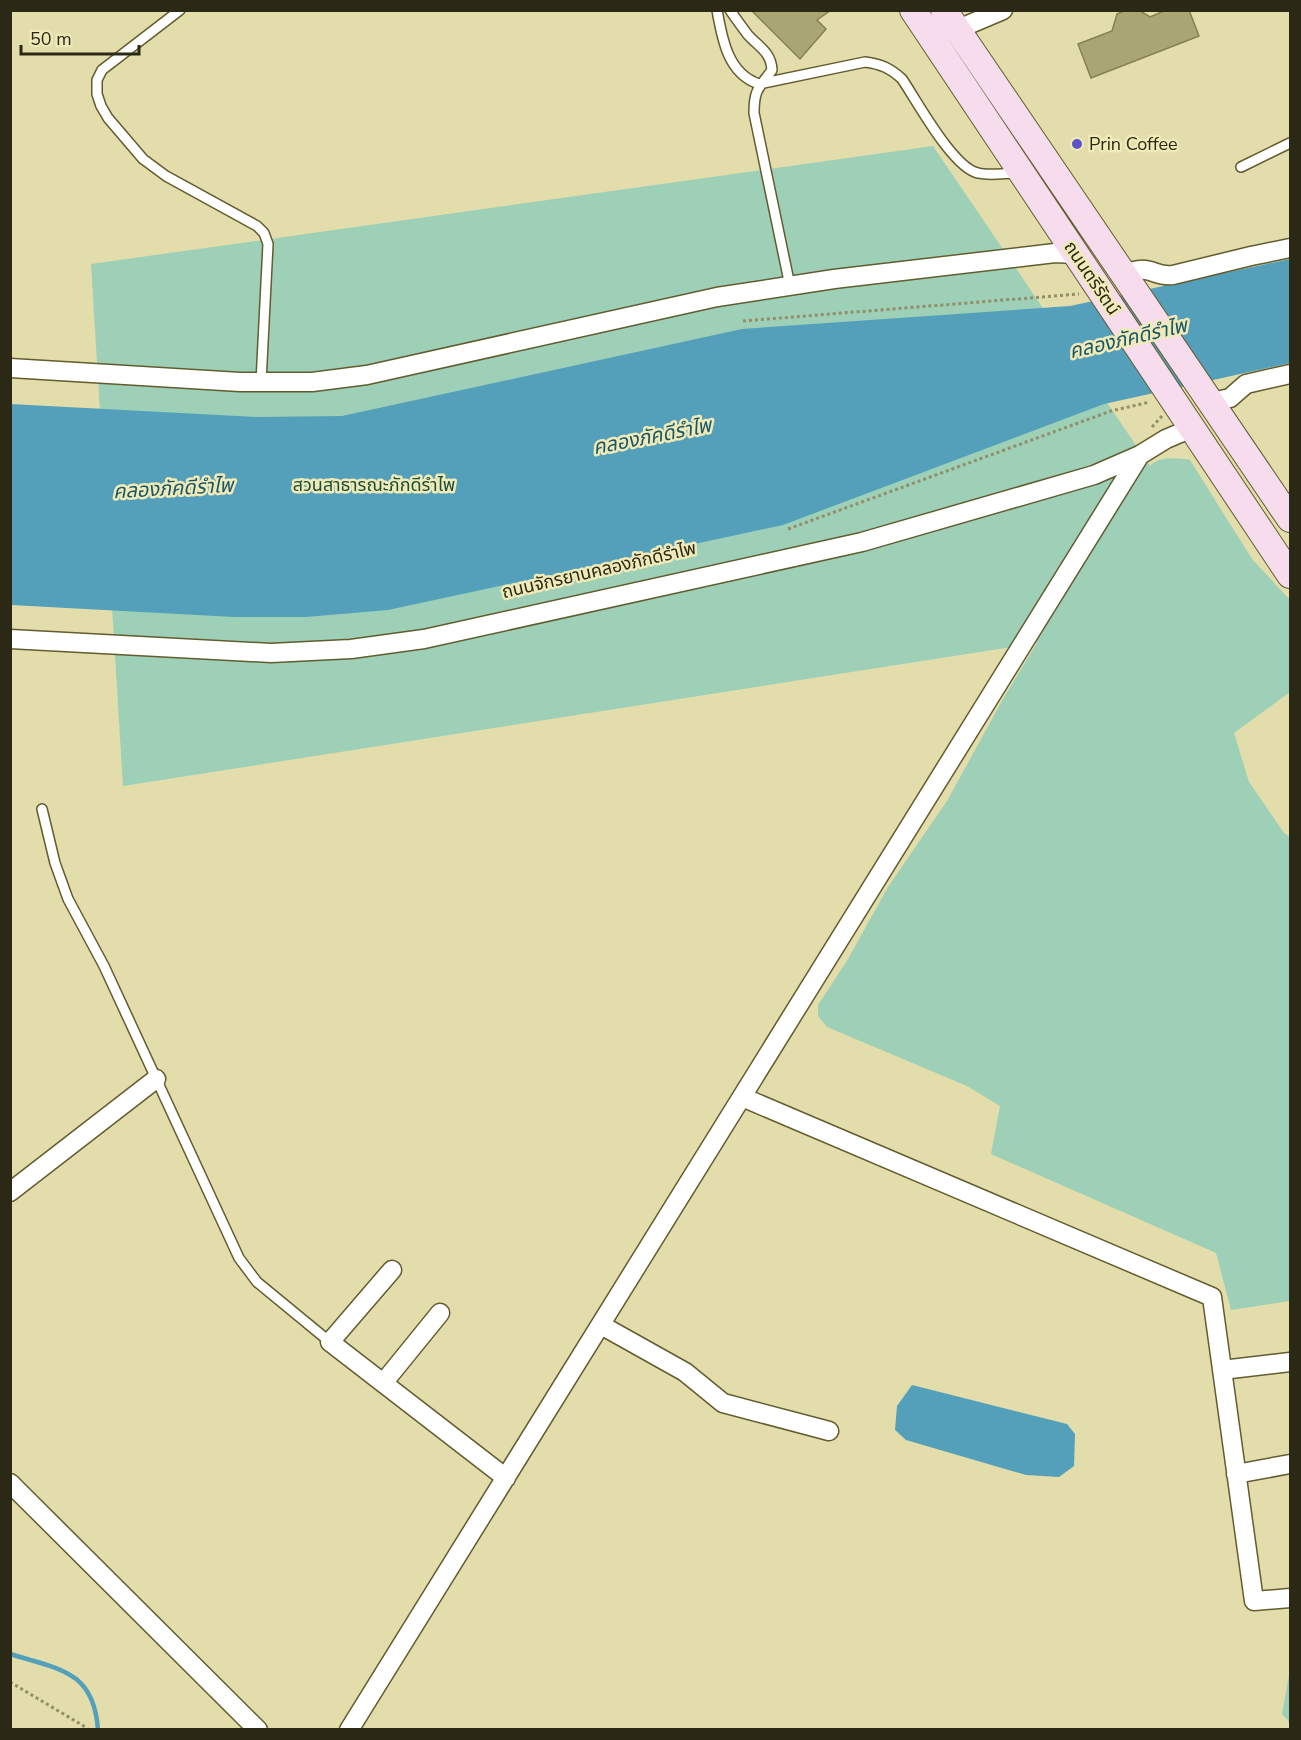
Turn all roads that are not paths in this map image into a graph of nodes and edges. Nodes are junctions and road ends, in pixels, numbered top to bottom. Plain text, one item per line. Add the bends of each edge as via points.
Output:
1 (180, 10) edge
2 (717, 10) edge
3 (730, 10) edge
4 (913, 10) edge
5 (1003, 10) edge
6 (950, 20) edge
7 (759, 84) junction
8 (1290, 143) edge
9 (1240, 167) dead end
10 (1022, 173) junction
11 (1290, 249) edge
12 (1076, 254) junction
13 (1125, 275) junction
14 (790, 286) junction
15 (10, 368) edge
16 (1290, 374) edge
17 (261, 382) junction
18 (1212, 402) junction
19 (1192, 428) junction
20 (1140, 455) junction
21 (1290, 519) edge
22 (1290, 575) edge
23 (10, 639) edge
24 (42, 809) dead end
25 (156, 1079) junction
26 (742, 1097) junction
27 (10, 1192) edge
28 (392, 1270) dead end
29 (440, 1312) dead end
30 (601, 1325) junction
31 (330, 1342) junction
32 (1290, 1362) edge
33 (1222, 1370) junction
34 (384, 1382) junction
35 (829, 1431) dead end
36 (1290, 1464) edge
37 (1236, 1474) junction
38 (506, 1478) junction
39 (10, 1483) edge
40 (1290, 1598) edge
41 (258, 1730) edge
42 (349, 1730) edge

1 - 17 lane via 102,70 97,80 98,94 108,118 143,159 166,176 244,217 264,233 268,244
2 - 7 lane via 722,39 731,60 748,81
3 - 7 lane via 772,61 772,70
4 - 10 main road, ถนนตรีรัตน์
5 - 6 street
6 - 13 main road, ถนนตรีรัตน์
7 - 10 lane via 865,62 880,64 902,79 952,154 966,168 978,173
7 - 14 lane via 754,113
8 - 9 lane
10 - 12 main road, ถนนตรีรัตน์
11 - 13 street via 1173,275 1136,269
12 - 14 street
12 - 19 main road, ถนนตรีรัตน์ via 1088,286 1168,406
13 - 18 main road, ถนนตรีรัตน์
14 - 17 street via 717,297 367,375 312,382
15 - 17 street
16 - 18 street via 1246,384 1230,398
18 - 21 main road, ถนนตรีรัตน์
19 - 20 street
19 - 22 main road, ถนนตรีรัตน์
20 - 23 street via 1094,475 862,542 424,639 351,649 271,653
20 - 26 street
24 - 25 lane via 65,890
25 - 27 street
25 - 31 lane via 247,1271 261,1287
26 - 30 street
26 - 33 street via 1212,1298
28 - 31 street
29 - 34 street
30 - 35 street via 685,1372 723,1403
30 - 38 street
31 - 34 street
32 - 33 street
33 - 37 street
34 - 38 street
36 - 37 street
37 - 40 street via 1254,1601
38 - 42 street
39 - 41 street

